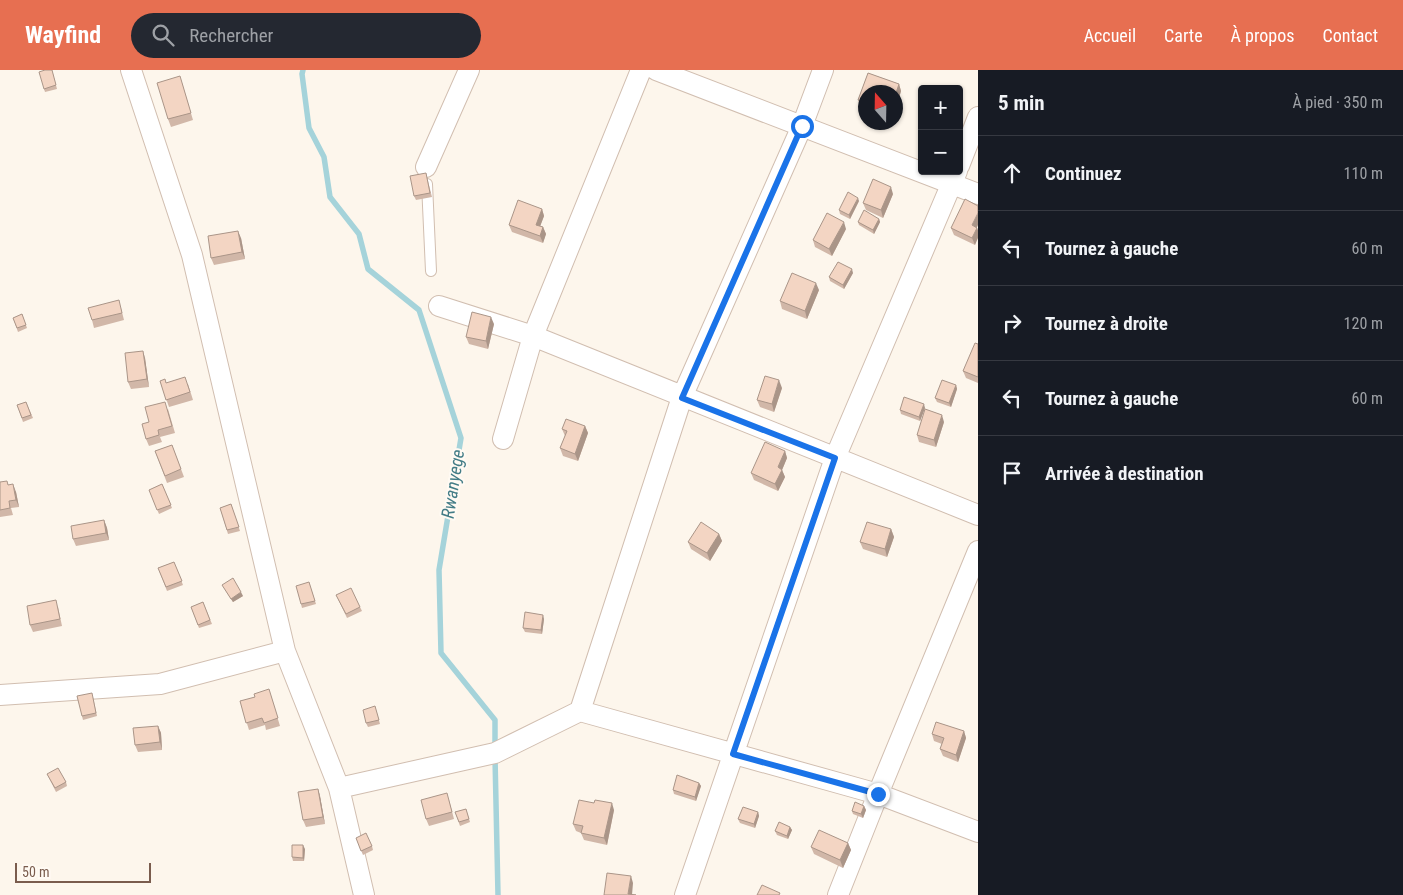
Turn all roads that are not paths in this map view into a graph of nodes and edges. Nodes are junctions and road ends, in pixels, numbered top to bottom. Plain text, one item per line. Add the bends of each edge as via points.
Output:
1 (131, 70) edge
2 (469, 70) edge
3 (641, 70) edge
4 (656, 70) edge
5 (823, 70) edge
6 (978, 117) edge
7 (802, 126) junction
8 (963, 156) edge
9 (918, 162) edge
10 (426, 167) joint
11 (956, 175) edge
12 (957, 175) edge
13 (978, 194) edge
14 (431, 271) dead end
15 (439, 306) dead end
16 (533, 336) junction
17 (682, 398) junction
18 (503, 439) dead end
19 (835, 458) junction
20 (978, 515) edge
21 (978, 551) edge
22 (285, 651) junction
23 (0, 695) edge
24 (580, 711) junction
25 (733, 754) junction
26 (339, 788) junction
27 (878, 794) junction
28 (978, 832) edge
29 (364, 895) edge
30 (685, 895) edge
31 (838, 895) edge

1 - 22 street via 192,255
2 - 10 street
3 - 16 street
4 - 7 street
5 - 7 street
6 - 8 street
7 - 9 street
7 - 17 street
10 - 14 lane
11 - 19 street
12 - 13 street
15 - 16 street
16 - 17 street
16 - 18 street
17 - 19 street
17 - 24 street
19 - 20 street
19 - 25 street
21 - 27 street
22 - 23 street via 160,684
22 - 26 street
24 - 25 street
24 - 26 street via 495,753
25 - 27 street
25 - 30 street
26 - 29 street
27 - 28 street
27 - 31 street

